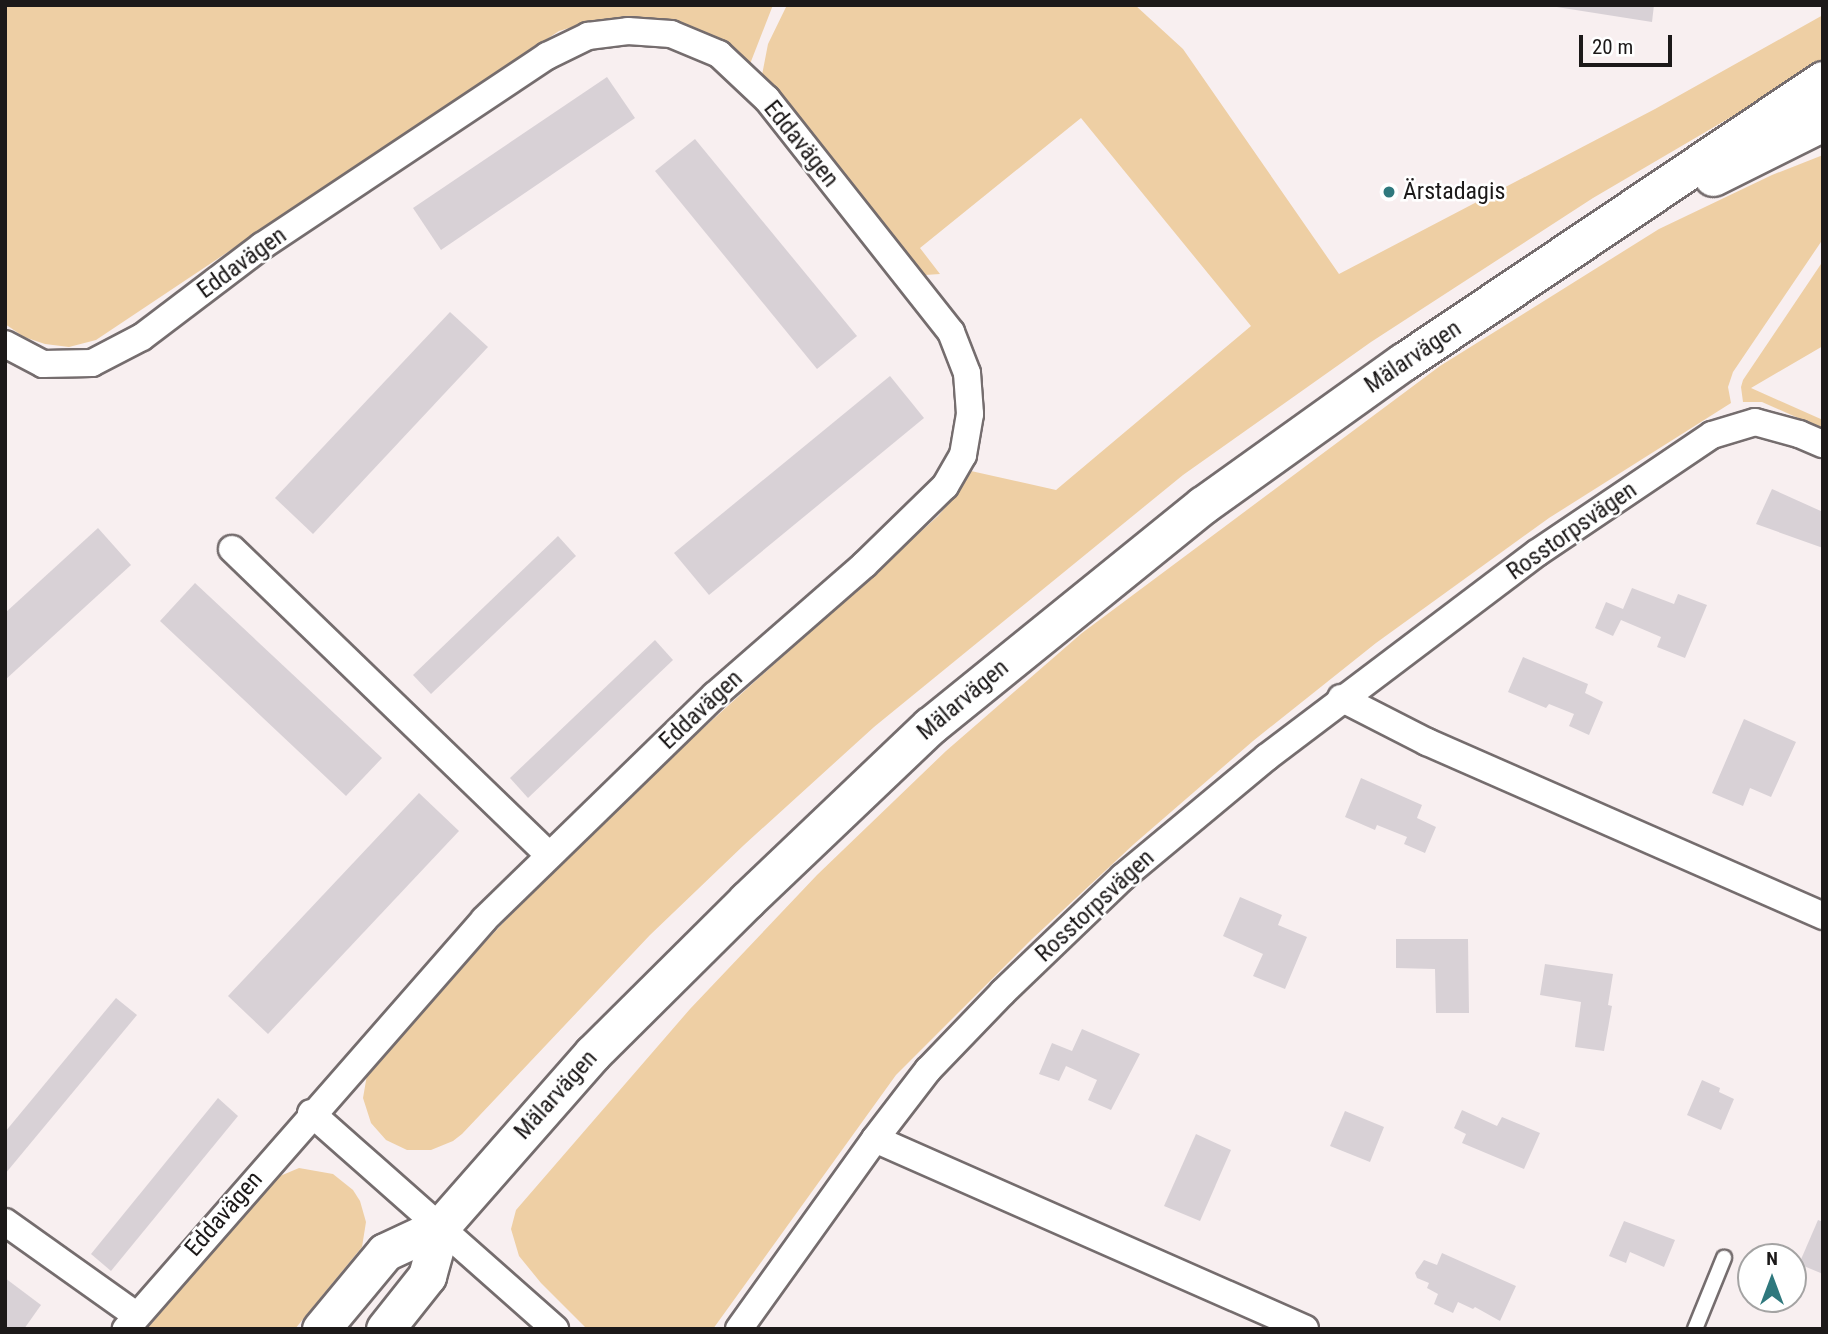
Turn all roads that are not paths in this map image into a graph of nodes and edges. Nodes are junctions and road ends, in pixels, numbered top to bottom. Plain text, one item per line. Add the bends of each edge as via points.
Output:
1 (1823, 80) edge
2 (1823, 122) edge
3 (1558, 259) junction
4 (5, 344) edge
5 (1823, 444) edge
6 (232, 549) dead end
7 (1341, 698) junction
8 (549, 855) junction
9 (1823, 916) edge
10 (312, 1114) junction
11 (874, 1139) junction
12 (5, 1222) edge
13 (441, 1226) junction
14 (1724, 1258) dead end
15 (131, 1322) edge
16 (321, 1329) edge
17 (385, 1329) edge
18 (555, 1329) edge
19 (739, 1329) edge
20 (1306, 1329) edge
21 (1695, 1329) edge

1 - 3 main road, Mälarvägen
2 - 3 main road, Mälarvägen
3 - 13 main road, Mälarvägen via 1403,362 1203,505 930,726 593,1053
4 - 8 street, Eddavägen via 43,364 92,363 142,337 262,246 536,64 588,36 628,31 671,34 719,54 766,99 951,332 967,373 970,414 963,454 945,486 864,565 715,695
5 - 7 street, Rosstorpsvägen via 1755,422 1712,435 1537,553
6 - 8 street
7 - 9 street via 1427,742
7 - 11 street, Rosstorpsvägen via 1123,877 937,1061
8 - 10 street, Eddavägen via 484,920
10 - 13 street
10 - 15 street, Eddavägen
11 - 19 street, Rosstorpsvägen
11 - 20 street
12 - 15 street, Eddavägen
13 - 16 main road, Mälarvägen via 385,1252
13 - 17 main road, Mälarvägen via 426,1276
13 - 18 street
14 - 21 lane

